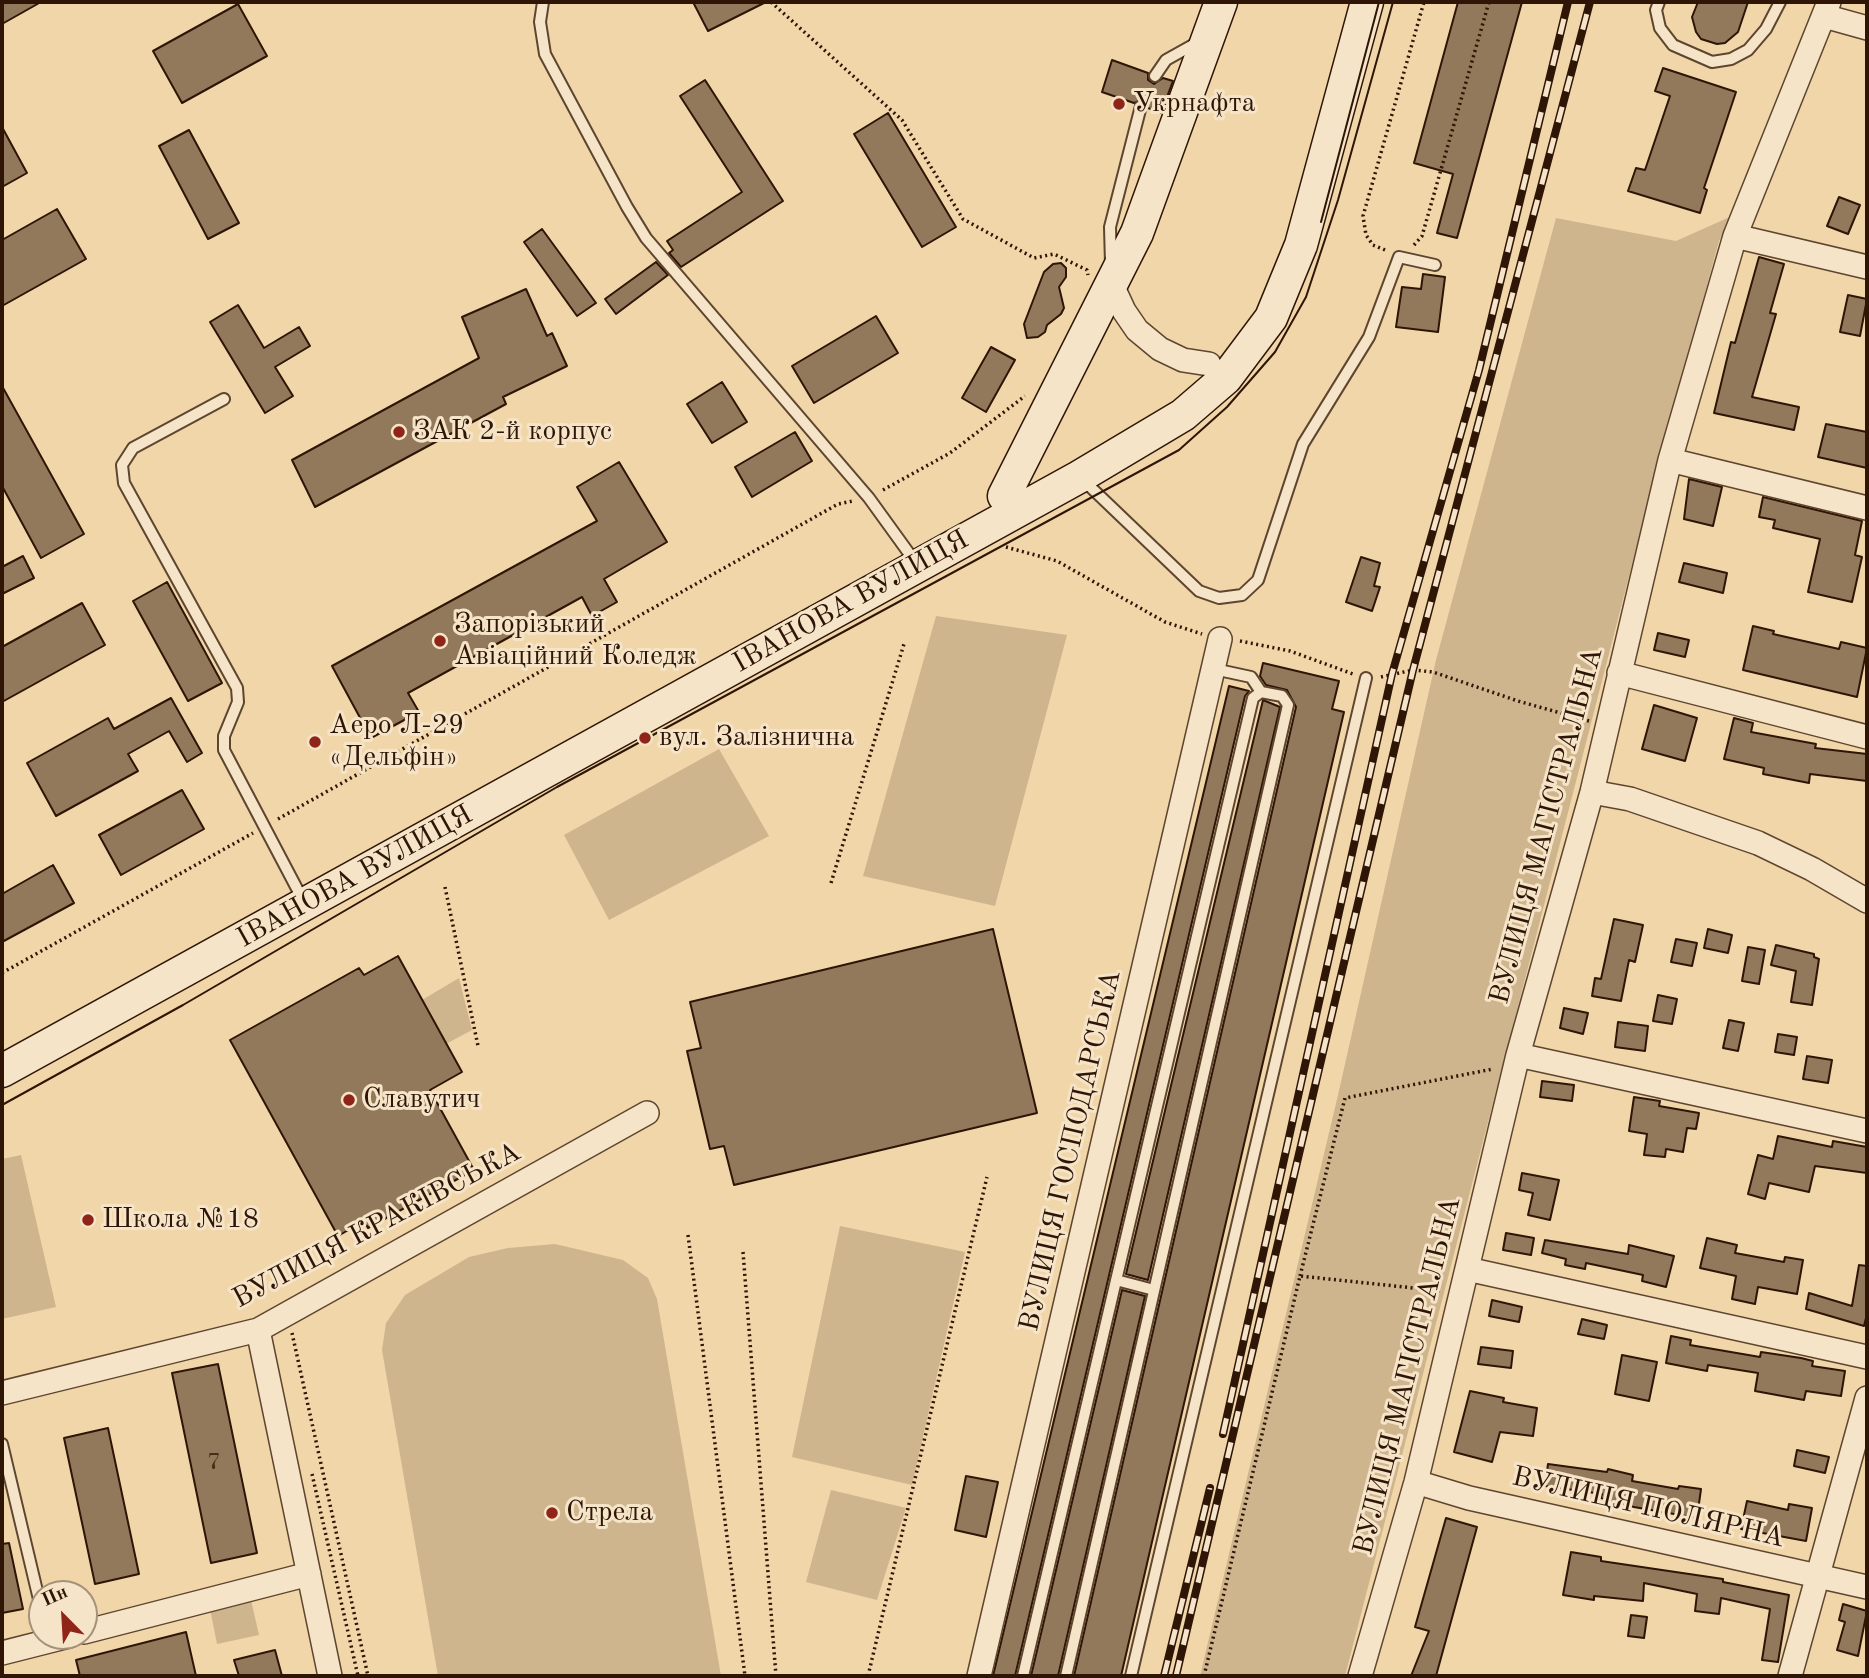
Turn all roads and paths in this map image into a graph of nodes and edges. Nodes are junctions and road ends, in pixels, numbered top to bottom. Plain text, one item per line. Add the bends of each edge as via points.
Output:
1 (543, 2) edge
2 (771, 2) edge
3 (1221, 2) edge
4 (1349, 2) edge
5 (1367, 2) edge
6 (1424, 2) edge
7 (1489, 2) edge
8 (1659, 2) edge
9 (1780, 2) edge
10 (1826, 9) edge
11 (1867, 28) edge
12 (1208, 37) junction
13 (1155, 76) dead end
14 (1140, 106) dead end
15 (1735, 236) junction
16 (1399, 257) junction
17 (1435, 265) dead end
18 (1867, 267) edge
19 (1101, 282) junction
20 (1209, 364) junction
21 (1031, 392) dead end
22 (224, 399) dead end
23 (1670, 460) junction
24 (1079, 477) junction
25 (1004, 496) junction
26 (869, 498) junction
27 (1867, 508) edge
28 (989, 526) junction
29 (913, 558) junction
30 (1220, 639) junction
31 (904, 645) dead end
32 (1214, 669) junction
33 (1619, 673) junction
34 (1366, 678) junction
35 (1261, 692) junction
36 (1607, 725) junction
37 (1867, 737) edge
38 (1592, 792) junction
39 (264, 826) junction
40 (831, 883) dead end
41 (445, 887) dead end
42 (301, 897) junction
43 (1867, 901) edge
44 (2, 973) edge
45 (478, 1046) dead end
46 (4, 1060) edge
47 (1516, 1060) junction
48 (647, 1113) dead end
49 (1867, 1130) edge
50 (987, 1177) dead end
51 (688, 1235) dead end
52 (743, 1252) dead end
53 (1466, 1269) junction
54 (1300, 1276) junction
55 (1116, 1280) junction
56 (1154, 1290) junction
57 (1461, 1293) junction
58 (288, 1313) junction
59 (258, 1330) junction
60 (1867, 1357) edge
61 (2, 1393) edge
62 (1867, 1398) edge
63 (2, 1444) edge
64 (310, 1465) dead end
65 (1416, 1482) junction
66 (309, 1574) junction
67 (1819, 1578) junction
68 (34, 1580) edge
69 (1867, 1587) edge
70 (98, 1628) edge
71 (28, 1646) edge
72 (2, 1653) edge
73 (330, 1676) edge
74 (358, 1676) edge
75 (368, 1676) edge
76 (745, 1676) edge
77 (776, 1676) edge
78 (869, 1676) edge
79 (979, 1676) edge
80 (1023, 1676) edge
81 (1066, 1676) edge
82 (1131, 1676) edge
83 (1204, 1676) edge
84 (1360, 1676) edge
85 (1790, 1676) edge

1 - 26 lane via 540,22 545,54 646,238
2 - 19 path via 902,120 962,219 1034,258 1054,254
3 - 12 main road
4 - 20 main road, ІВАНОВА ВУЛИЦЯ via 1282,239 1252,308
5 - 24 main road, ІВАНОВА ВУЛИЦЯ via 1301,245 1271,318 1226,378 1183,415
6 - 16 path via 1363,216 1373,245
7 - 16 path via 1422,236
8 - 9 lane via 1660,28 1674,45 1712,62 1748,50
10 - 11 street
10 - 15 street, ВУЛИЦЯ МАГІСТРАЛЬНА
12 - 13 lane via 1166,61
12 - 19 main road via 1137,233
14 - 19 lane
15 - 18 street
15 - 23 street, ВУЛИЦЯ МАГІСТРАЛЬНА
16 - 17 lane
16 - 24 lane via 1369,337 1303,444 1258,580 1242,595 1219,598 1199,591
19 - 20 street via 1138,330 1160,349 1183,360
19 - 25 main road
20 - 25 main road, ІВАНОВА ВУЛИЦЯ via 1169,401 1130,427
21 - 26 path via 950,453
22 - 39 lane via 133,448 122,465 124,483 237,688 238,702 222,743
23 - 27 street
23 - 33 street, ВУЛИЦЯ МАГІСТРАЛЬНА
24 - 28 main road, ІВАНОВА ВУЛИЦЯ
25 - 28 street
25 - 29 main road, ІВАНОВА ВУЛИЦЯ
26 - 29 lane
26 - 39 path via 838,504
28 - 29 main road, ІВАНОВА ВУЛИЦЯ
28 - 30 path via 1008,549 1057,561 1165,622
29 - 42 main road, ІВАНОВА ВУЛИЦЯ
30 - 32 street, ВУЛИЦЯ ГОСПОДАРСЬКА
30 - 34 path via 1290,651
31 - 40 path
32 - 35 lane via 1251,677
32 - 79 street, ВУЛИЦЯ ГОСПОДАРСЬКА
33 - 36 street, ВУЛИЦЯ МАГІСТРАЛЬНА
33 - 37 street
34 - 36 path via 1413,670 1433,672
34 - 82 lane
35 - 55 lane via 1253,698
35 - 56 lane via 1282,696 1288,705
36 - 38 street, ВУЛИЦЯ МАГІСТРАЛЬНА
38 - 43 street via 1630,799 1758,843
38 - 47 street, ВУЛИЦЯ МАГІСТРАЛЬНА
39 - 42 lane
39 - 44 path
41 - 45 path
42 - 46 main road, ІВАНОВА ВУЛИЦЯ
47 - 49 street
47 - 53 street, ВУЛИЦЯ МАГІСТРАЛЬНА
47 - 54 path via 1345,1098
48 - 58 street, ВУЛИЦЯ КРАКІВСЬКА
50 - 78 path
51 - 76 path
52 - 77 path
53 - 57 street, ВУЛИЦЯ МАГІСТРАЛЬНА
53 - 60 street
54 - 57 path
54 - 83 path
55 - 56 lane
55 - 80 lane
56 - 81 lane
57 - 65 street, ВУЛИЦЯ МАГІСТРАЛЬНА
58 - 59 street, ВУЛИЦЯ КРАКІВСЬКА
58 - 75 path
59 - 61 street, ВУЛИЦЯ КРАКІВСЬКА
59 - 66 street
62 - 67 street
63 - 68 lane
64 - 74 path
65 - 67 street, ВУЛИЦЯ ПОЛЯРНА
65 - 84 street, ВУЛИЦЯ МАГІСТРАЛЬНА
66 - 70 street
66 - 73 street
67 - 69 street, ВУЛИЦЯ ПОЛЯРНА
67 - 85 street
71 - 72 street

